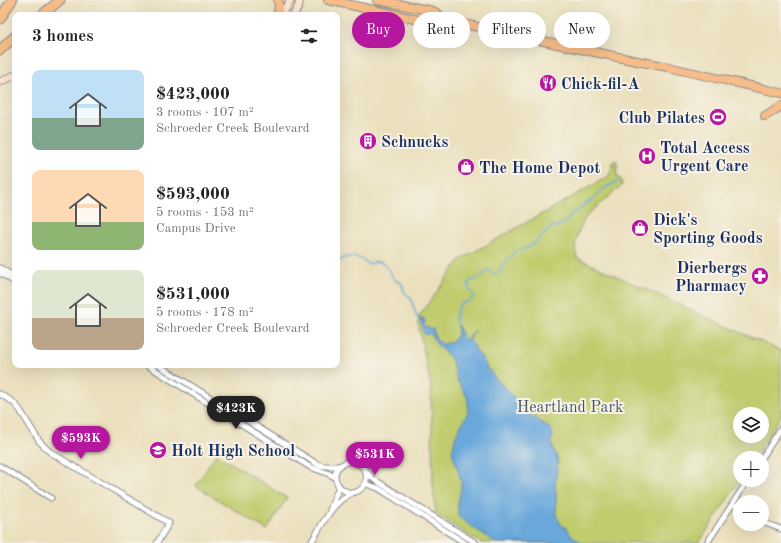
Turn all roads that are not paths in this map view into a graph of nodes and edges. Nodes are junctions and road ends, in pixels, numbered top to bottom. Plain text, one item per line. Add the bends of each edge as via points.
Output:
1 (12, 0) edge
2 (60, 0) edge
3 (278, 0) edge
4 (291, 0) edge
5 (299, 0) edge
6 (328, 0) edge
7 (378, 0) edge
8 (46, 12) edge
9 (280, 12) edge
10 (282, 12) edge
11 (296, 12) edge
12 (435, 12) edge
13 (0, 19) edge
14 (413, 19) edge
15 (470, 25) edge
16 (12, 39) edge
17 (0, 50) edge
18 (12, 76) edge
19 (0, 82) edge
20 (781, 93) edge
21 (781, 106) edge
22 (765, 116) dead end
23 (0, 268) edge
24 (0, 273) edge
25 (12, 275) edge
26 (12, 280) edge
27 (152, 368) edge
28 (163, 368) edge
29 (0, 394) edge
30 (781, 428) edge
31 (766, 451) edge
32 (0, 466) edge
33 (339, 466) junction
34 (366, 472) junction
35 (335, 477) junction
36 (366, 484) junction
37 (338, 485) junction
38 (352, 492) junction
39 (52, 498) dead end
40 (733, 504) edge
41 (328, 514) junction
42 (769, 524) edge
43 (781, 528) edge
44 (157, 543) edge
45 (311, 543) edge
46 (465, 543) edge
47 (476, 543) edge
48 (707, 543) edge

1 - 13 highway
2 - 8 highway
3 - 9 main road
4 - 10 main road
5 - 11 main road
6 - 14 main road
7 - 12 main road
15 - 20 main road via 668,66
16 - 17 highway
18 - 19 main road
21 - 22 main road
23 - 25 street
24 - 26 street
27 - 35 street via 310,467
28 - 33 street via 317,464
29 - 44 street via 20,410 38,441 50,452 169,523
30 - 31 street
32 - 39 street
33 - 34 street via 345,462 356,462
33 - 35 street
34 - 36 street
34 - 47 street
35 - 37 street
36 - 38 street via 358,491
36 - 46 street via 378,488
37 - 38 street
37 - 41 street
38 - 41 street
40 - 48 street
41 - 45 street
42 - 43 street

